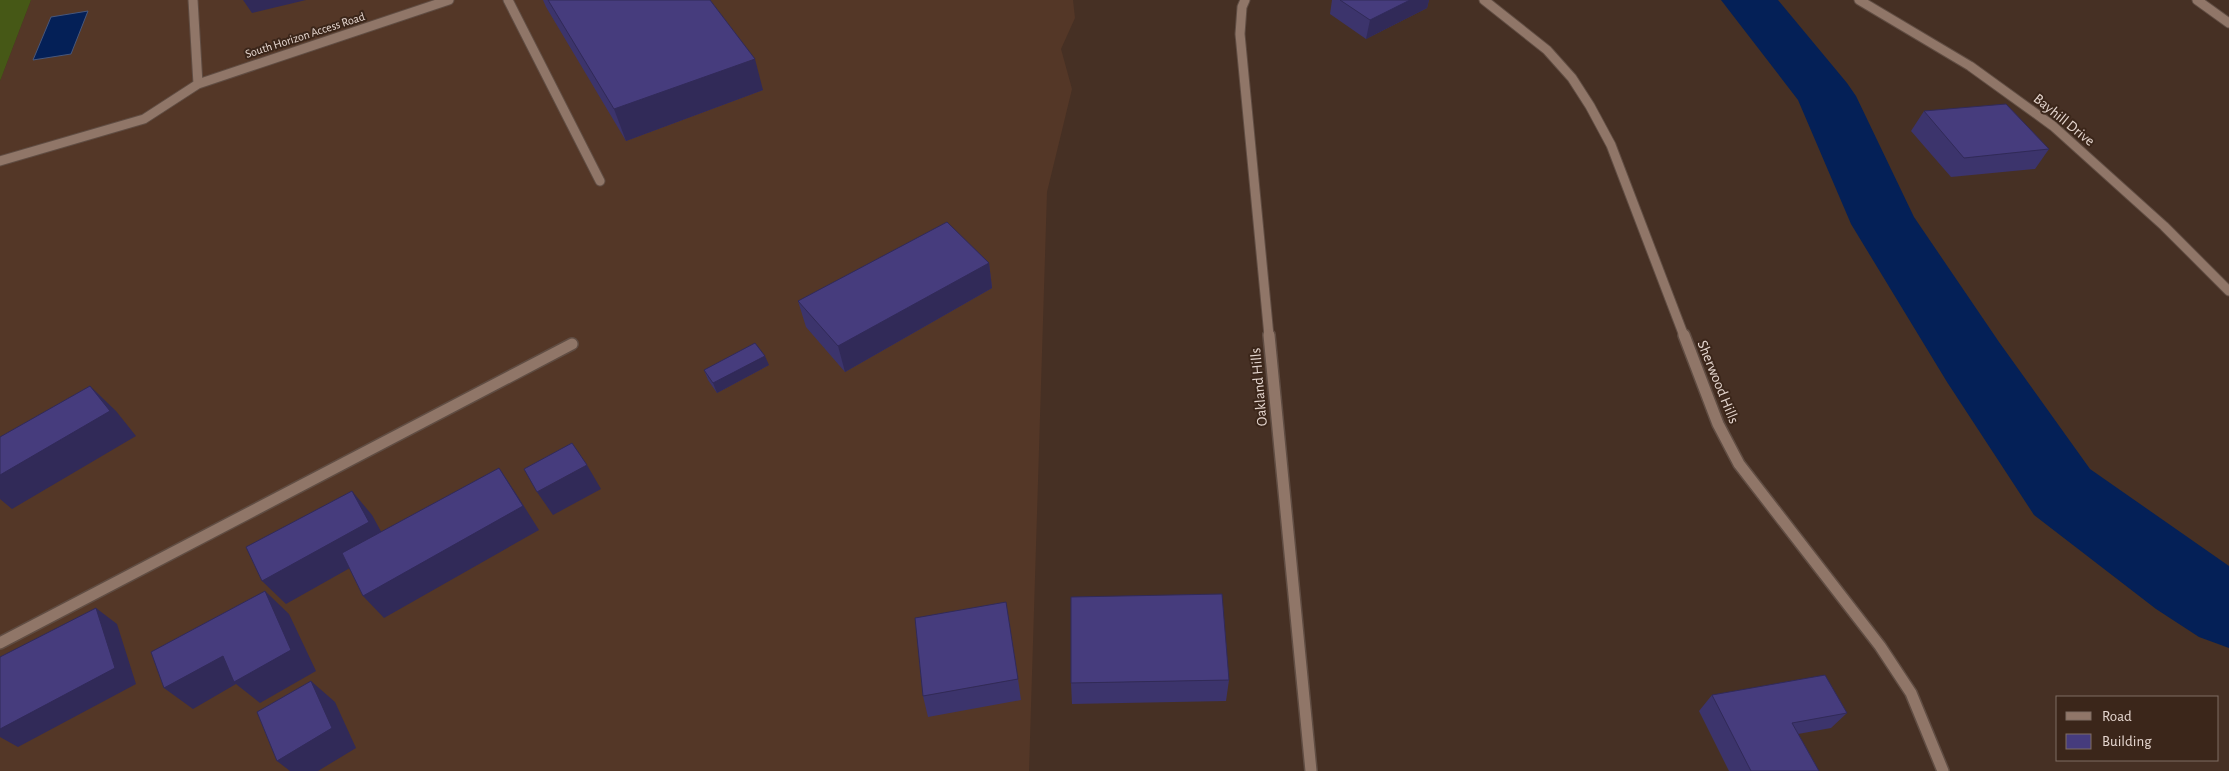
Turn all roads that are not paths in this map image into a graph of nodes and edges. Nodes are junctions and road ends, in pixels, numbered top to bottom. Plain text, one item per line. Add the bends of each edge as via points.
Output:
1 (193, 0) edge
2 (449, 0) edge
3 (508, 0) edge
4 (1245, 0) edge
5 (1484, 0) edge
6 (1859, 0) edge
7 (2197, 0) edge
8 (2229, 23) edge
9 (198, 84) junction
10 (0, 161) edge
11 (600, 180) dead end
12 (2229, 291) edge
13 (572, 344) dead end
14 (0, 643) edge
15 (1311, 771) edge
16 (1943, 771) edge

1 - 9 street
2 - 9 street, South Horizon Access Road
3 - 11 street
4 - 15 street, Oakland Hills via 1240,34
5 - 16 street, Sherwood Hills via 1534,38 1565,70 1589,105 1611,145 1718,424 1739,464 1880,646 1911,693
6 - 12 street, Bayhill Drive via 1970,66 2053,126 2164,226
7 - 8 street
9 - 10 street, South Horizon Access Road via 144,119
13 - 14 street

